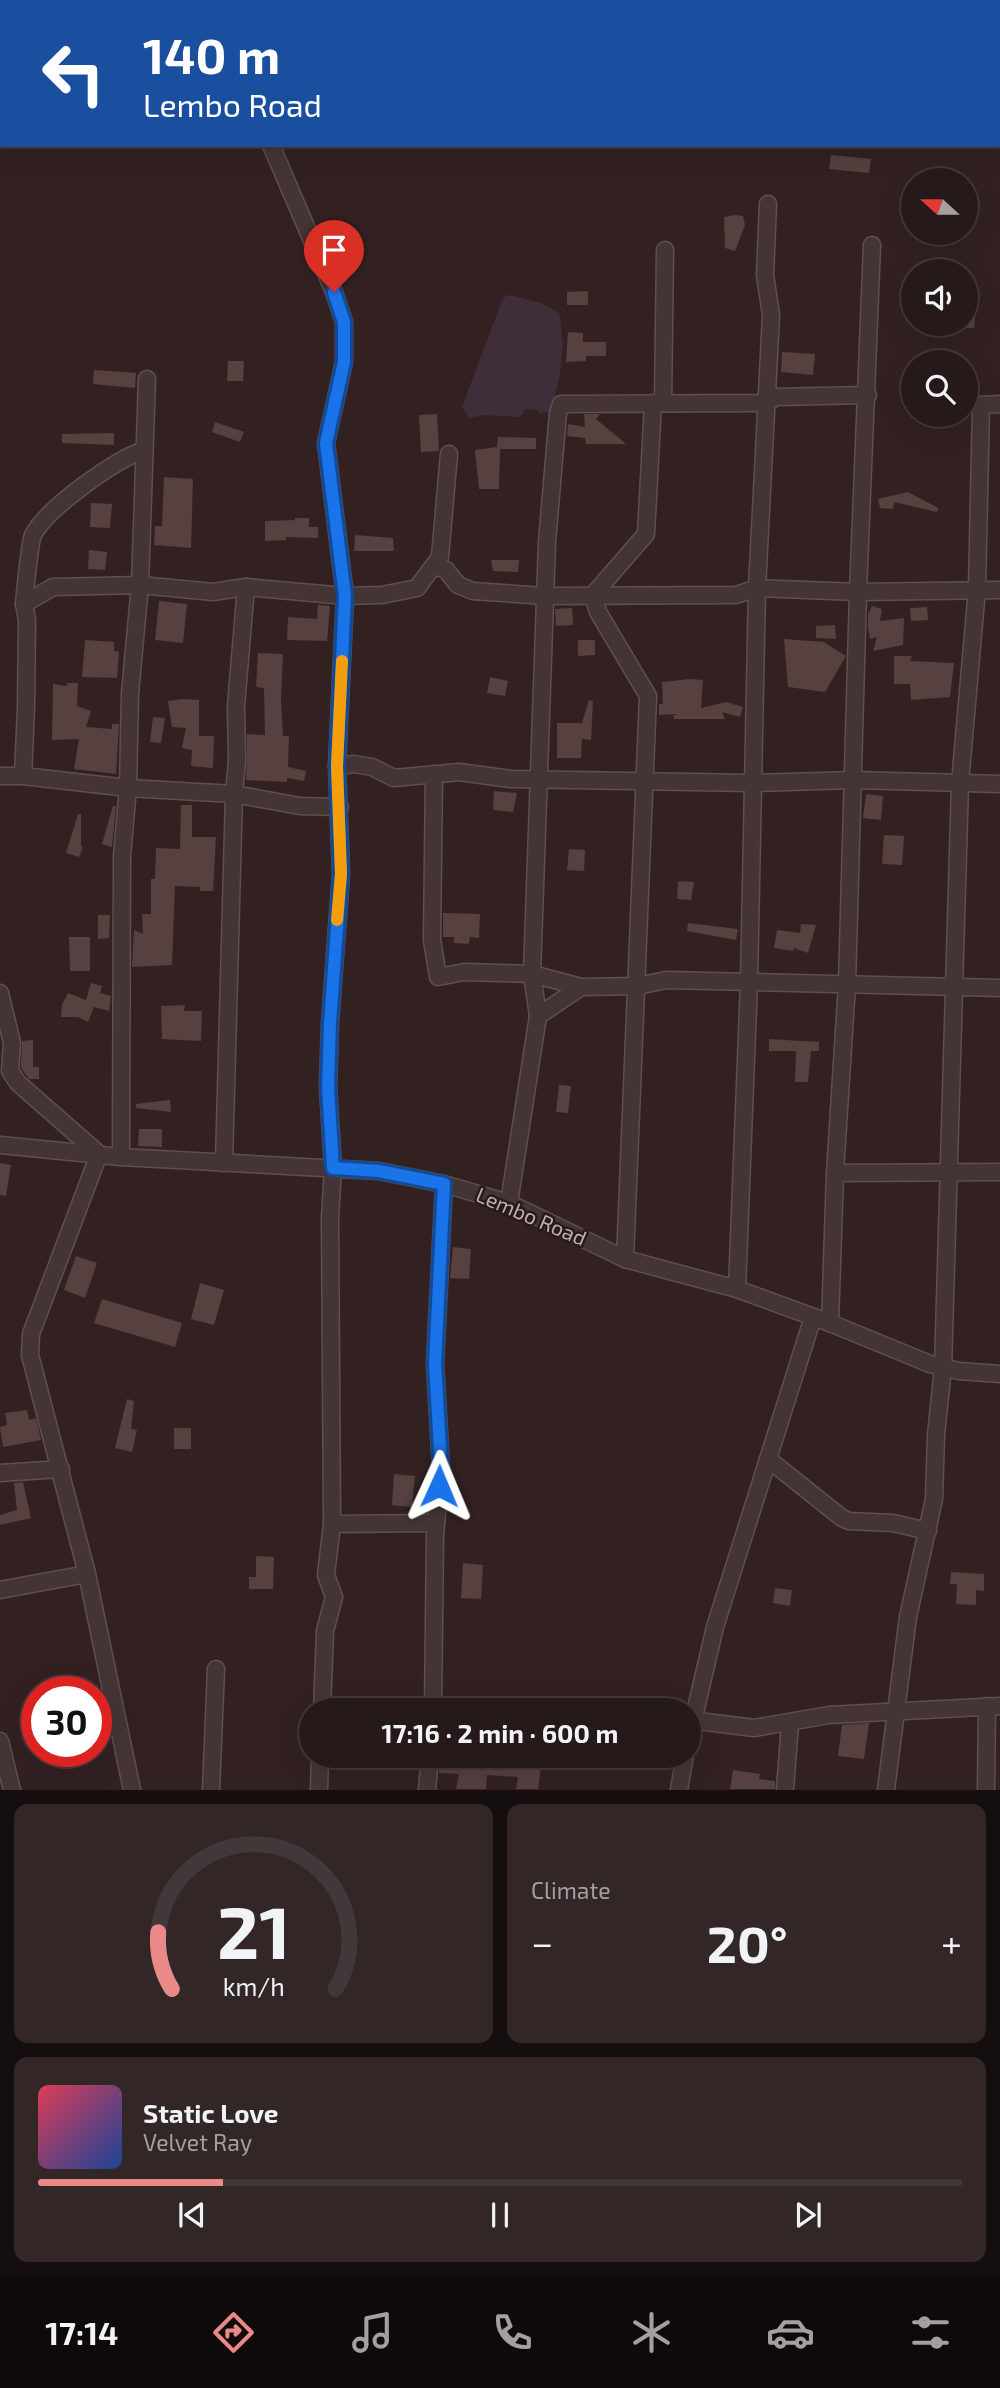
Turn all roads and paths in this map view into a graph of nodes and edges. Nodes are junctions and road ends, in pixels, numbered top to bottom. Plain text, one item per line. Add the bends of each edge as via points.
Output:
1 (272, 147) edge
2 (768, 204) dead end
3 (872, 245) dead end
4 (665, 250) dead end
5 (147, 379) dead end
6 (867, 395) junction
7 (658, 403) junction
8 (766, 403) junction
9 (1000, 404) edge
10 (144, 450) junction
11 (449, 454) dead end
12 (435, 566) junction
13 (140, 585) junction
14 (246, 587) junction
15 (757, 588) junction
16 (977, 589) junction
17 (1000, 590) edge
18 (858, 592) junction
19 (593, 595) junction
20 (345, 596) junction
21 (545, 596) junction
22 (24, 604) junction
23 (337, 766) junction
24 (434, 774) junction
25 (0, 776) edge
26 (23, 776) junction
27 (539, 779) junction
28 (853, 780) junction
29 (645, 781) junction
30 (751, 783) junction
31 (960, 783) junction
32 (1000, 784) edge
33 (128, 788) junction
34 (234, 794) junction
35 (340, 807) junction
36 (531, 974) junction
37 (749, 982) junction
38 (847, 984) junction
39 (638, 986) junction
40 (581, 988) junction
41 (1000, 988) edge
42 (956, 989) junction
43 (0, 993) edge
44 (538, 1016) junction
45 (0, 1145) edge
46 (99, 1154) junction
47 (121, 1157) junction
48 (224, 1163) junction
49 (333, 1168) junction
50 (950, 1171) junction
51 (1000, 1172) edge
52 (835, 1173) junction
53 (444, 1184) junction
54 (509, 1203) junction
55 (625, 1259) junction
56 (737, 1289) junction
57 (813, 1317) junction
58 (830, 1323) junction
59 (943, 1368) junction
60 (1000, 1374) edge
61 (768, 1458) junction
62 (61, 1469) junction
63 (0, 1473) edge
64 (436, 1523) junction
65 (331, 1524) junction
66 (929, 1531) junction
67 (87, 1574) junction
68 (0, 1590) edge
69 (216, 1669) dead end
70 (322, 1698) edge
71 (433, 1698) edge
72 (697, 1698) edge
73 (994, 1706) edge
74 (897, 1709) junction
75 (790, 1723) junction
76 (701, 1726) edge
77 (0, 1741) edge
78 (319, 1768) edge
79 (429, 1768) edge
80 (682, 1768) edge
81 (12, 1790) edge
82 (132, 1790) edge
83 (211, 1790) edge
84 (318, 1790) edge
85 (427, 1790) edge
86 (678, 1790) edge
87 (785, 1790) edge
88 (886, 1790) edge
89 (986, 1790) edge

1 - 20 street via 344,322 344,362 326,443
2 - 8 street via 765,275 771,315
3 - 6 street
4 - 7 street
5 - 10 street
6 - 8 street via 776,397
6 - 18 street
7 - 8 street
7 - 19 street via 646,534
7 - 21 street via 561,404
8 - 15 street
9 - 16 street via 981,405
10 - 13 street
10 - 22 street via 81,486 33,535
11 - 12 street via 440,557
12 - 20 street via 417,588
12 - 21 street via 473,591
13 - 14 street via 214,592
13 - 22 street via 53,587
13 - 33 street via 130,693
14 - 20 street
14 - 34 street
15 - 18 street
15 - 19 street via 736,595
15 - 30 street
16 - 17 street
16 - 18 street
16 - 31 street
18 - 28 street
19 - 21 street
19 - 29 street via 598,612 648,696
20 - 23 street
21 - 27 street
22 - 26 street
23 - 24 street via 372,767 394,778
23 - 35 street
24 - 27 street
24 - 36 street via 432,940 438,977 464,972
25 - 26 street
26 - 33 street
27 - 29 street
27 - 36 street
28 - 30 street
28 - 31 street
28 - 38 street
29 - 30 street
29 - 39 street
30 - 37 street
31 - 32 street
31 - 42 street
33 - 34 street
33 - 47 street via 122,856
34 - 35 street via 300,806
34 - 48 street
35 - 49 street via 341,874 328,1087
36 - 40 street
36 - 44 street
37 - 38 street
37 - 39 street via 666,980
37 - 56 street
38 - 42 street
38 - 52 street
39 - 40 street
39 - 55 street
40 - 44 street
41 - 42 street
42 - 50 street
43 - 46 street via 12,1043 10,1071
44 - 54 street
45 - 46 street, Lembo Road
46 - 47 street, Lembo Road
46 - 62 street via 31,1334 30,1354
47 - 48 street, Lembo Road
48 - 49 street, Lembo Road
49 - 53 street, Lembo Road via 379,1171
49 - 65 street
50 - 51 street
50 - 52 street
50 - 59 street
52 - 58 street
53 - 54 street, Lembo Road
53 - 64 street via 435,1363 441,1467
54 - 55 street, Lembo Road
55 - 56 street, Lembo Road
56 - 57 street, Lembo Road
57 - 58 street, Lembo Road
57 - 61 street
58 - 59 street, Lembo Road
59 - 60 street, Lembo Road
59 - 66 street
61 - 66 street via 842,1518
61 - 72 street
62 - 63 street
62 - 67 street
64 - 65 street
64 - 71 street
65 - 70 street via 326,1575 334,1597 325,1632
66 - 74 street via 908,1617
67 - 68 street
67 - 82 street
69 - 83 street
73 - 74 street
73 - 89 street
74 - 75 street via 829,1714
74 - 88 street
75 - 76 street via 754,1728
75 - 87 street
77 - 81 street
78 - 84 street
79 - 85 street
80 - 86 street

